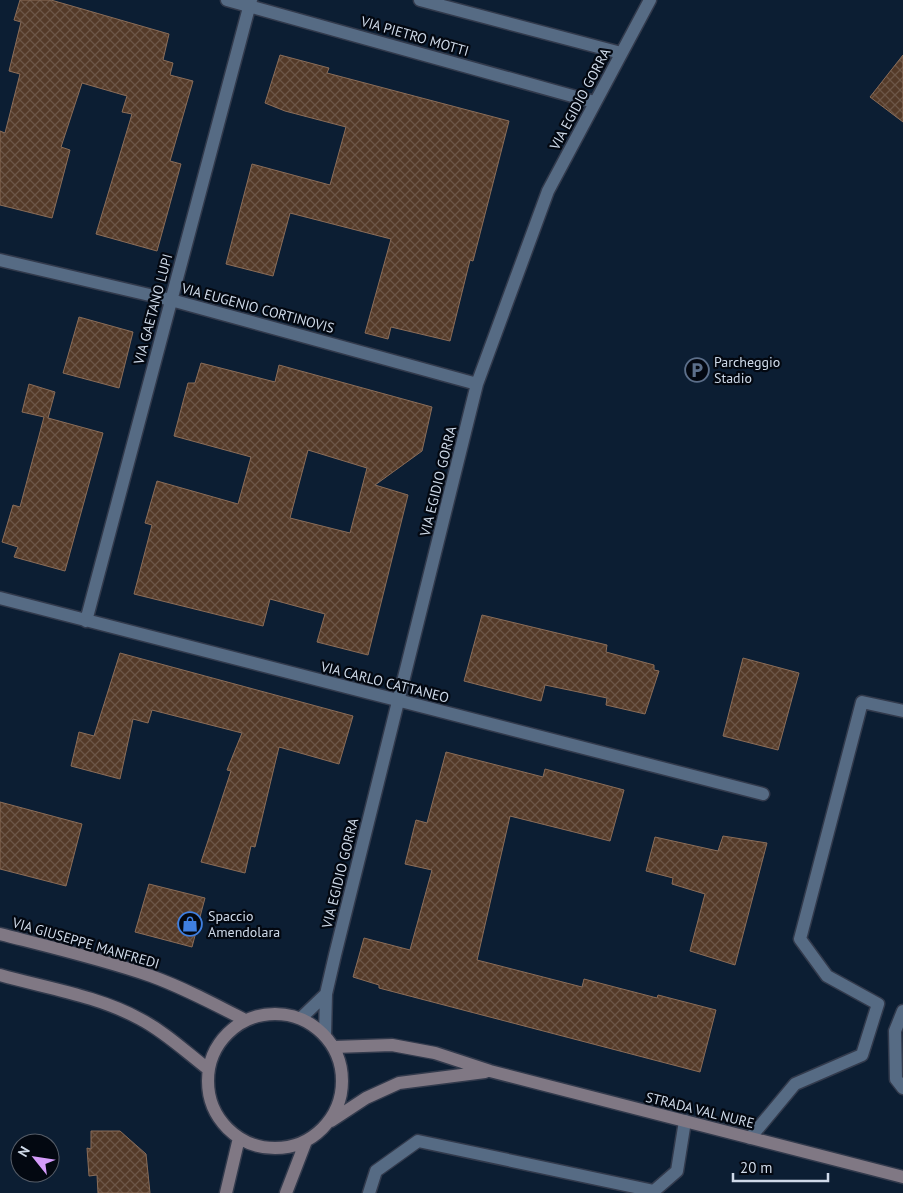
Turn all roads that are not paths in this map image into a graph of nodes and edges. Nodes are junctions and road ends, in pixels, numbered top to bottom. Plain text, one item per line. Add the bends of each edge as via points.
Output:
1 (227, 0) edge
2 (420, 0) edge
3 (650, 0) edge
4 (250, 3) edge
5 (621, 53) junction
6 (594, 102) junction
7 (0, 260) edge
8 (171, 300) junction
9 (477, 384) junction
10 (0, 598) edge
11 (86, 620) junction
12 (398, 701) junction
13 (903, 711) edge
14 (763, 794) dead end
15 (0, 934) edge
16 (0, 976) edge
17 (326, 994) junction
18 (903, 1011) edge
19 (301, 1018) junction
20 (245, 1020) junction
21 (325, 1035) junction
22 (334, 1047) junction
23 (208, 1069) junction
24 (490, 1071) junction
25 (903, 1088) edge
26 (684, 1121) junction
27 (327, 1124) junction
28 (239, 1138) junction
29 (750, 1138) junction
30 (306, 1141) junction
31 (903, 1177) edge
32 (226, 1193) edge
33 (286, 1193) edge
34 (369, 1193) edge

1 - 4 street, VIA PIETRO MOTTI
2 - 5 street
3 - 5 street, VIA EGIDIO GORRA
4 - 6 street, VIA PIETRO MOTTI
4 - 8 street, VIA GAETANO LUPI
5 - 6 street, VIA EGIDIO GORRA
6 - 9 street, VIA EGIDIO GORRA via 548,191
7 - 8 street, VIA EUGENIO CORTINOVIS
8 - 9 street, VIA EUGENIO CORTINOVIS
8 - 11 street, VIA GAETANO LUPI
9 - 12 street, VIA EGIDIO GORRA
10 - 11 street, VIA CARLO CATTANEO
11 - 12 street, VIA CARLO CATTANEO
12 - 14 street, VIA CARLO CATTANEO
12 - 17 street, VIA EGIDIO GORRA
13 - 29 street via 862,702 800,939 827,976 878,1004 862,1055 795,1084
15 - 20 main road, VIA GIUSEPPE MANFREDI via 153,977
16 - 23 main road via 107,1005 139,1018
17 - 19 street
17 - 21 street, VIA EGIDIO GORRA
18 - 25 street via 895,1031 896,1079
19 - 20 main road via 282,1013 263,1014
19 - 21 main road
20 - 23 main road via 228,1032 215,1049
21 - 22 main road
22 - 24 main road, STRADA VAL NURE via 392,1046 435,1052
22 - 27 main road via 342,1066 342,1087 338,1106
23 - 28 main road via 207,1089 213,1108 224,1126
24 - 26 main road, STRADA VAL NURE
24 - 27 main road via 399,1083 366,1098
26 - 29 main road, STRADA VAL NURE
26 - 34 street via 677,1171 654,1192 418,1141 376,1171
27 - 30 main road
28 - 30 main road via 260,1147 284,1148
28 - 32 main road
29 - 31 main road, STRADA VAL NURE
30 - 33 main road

